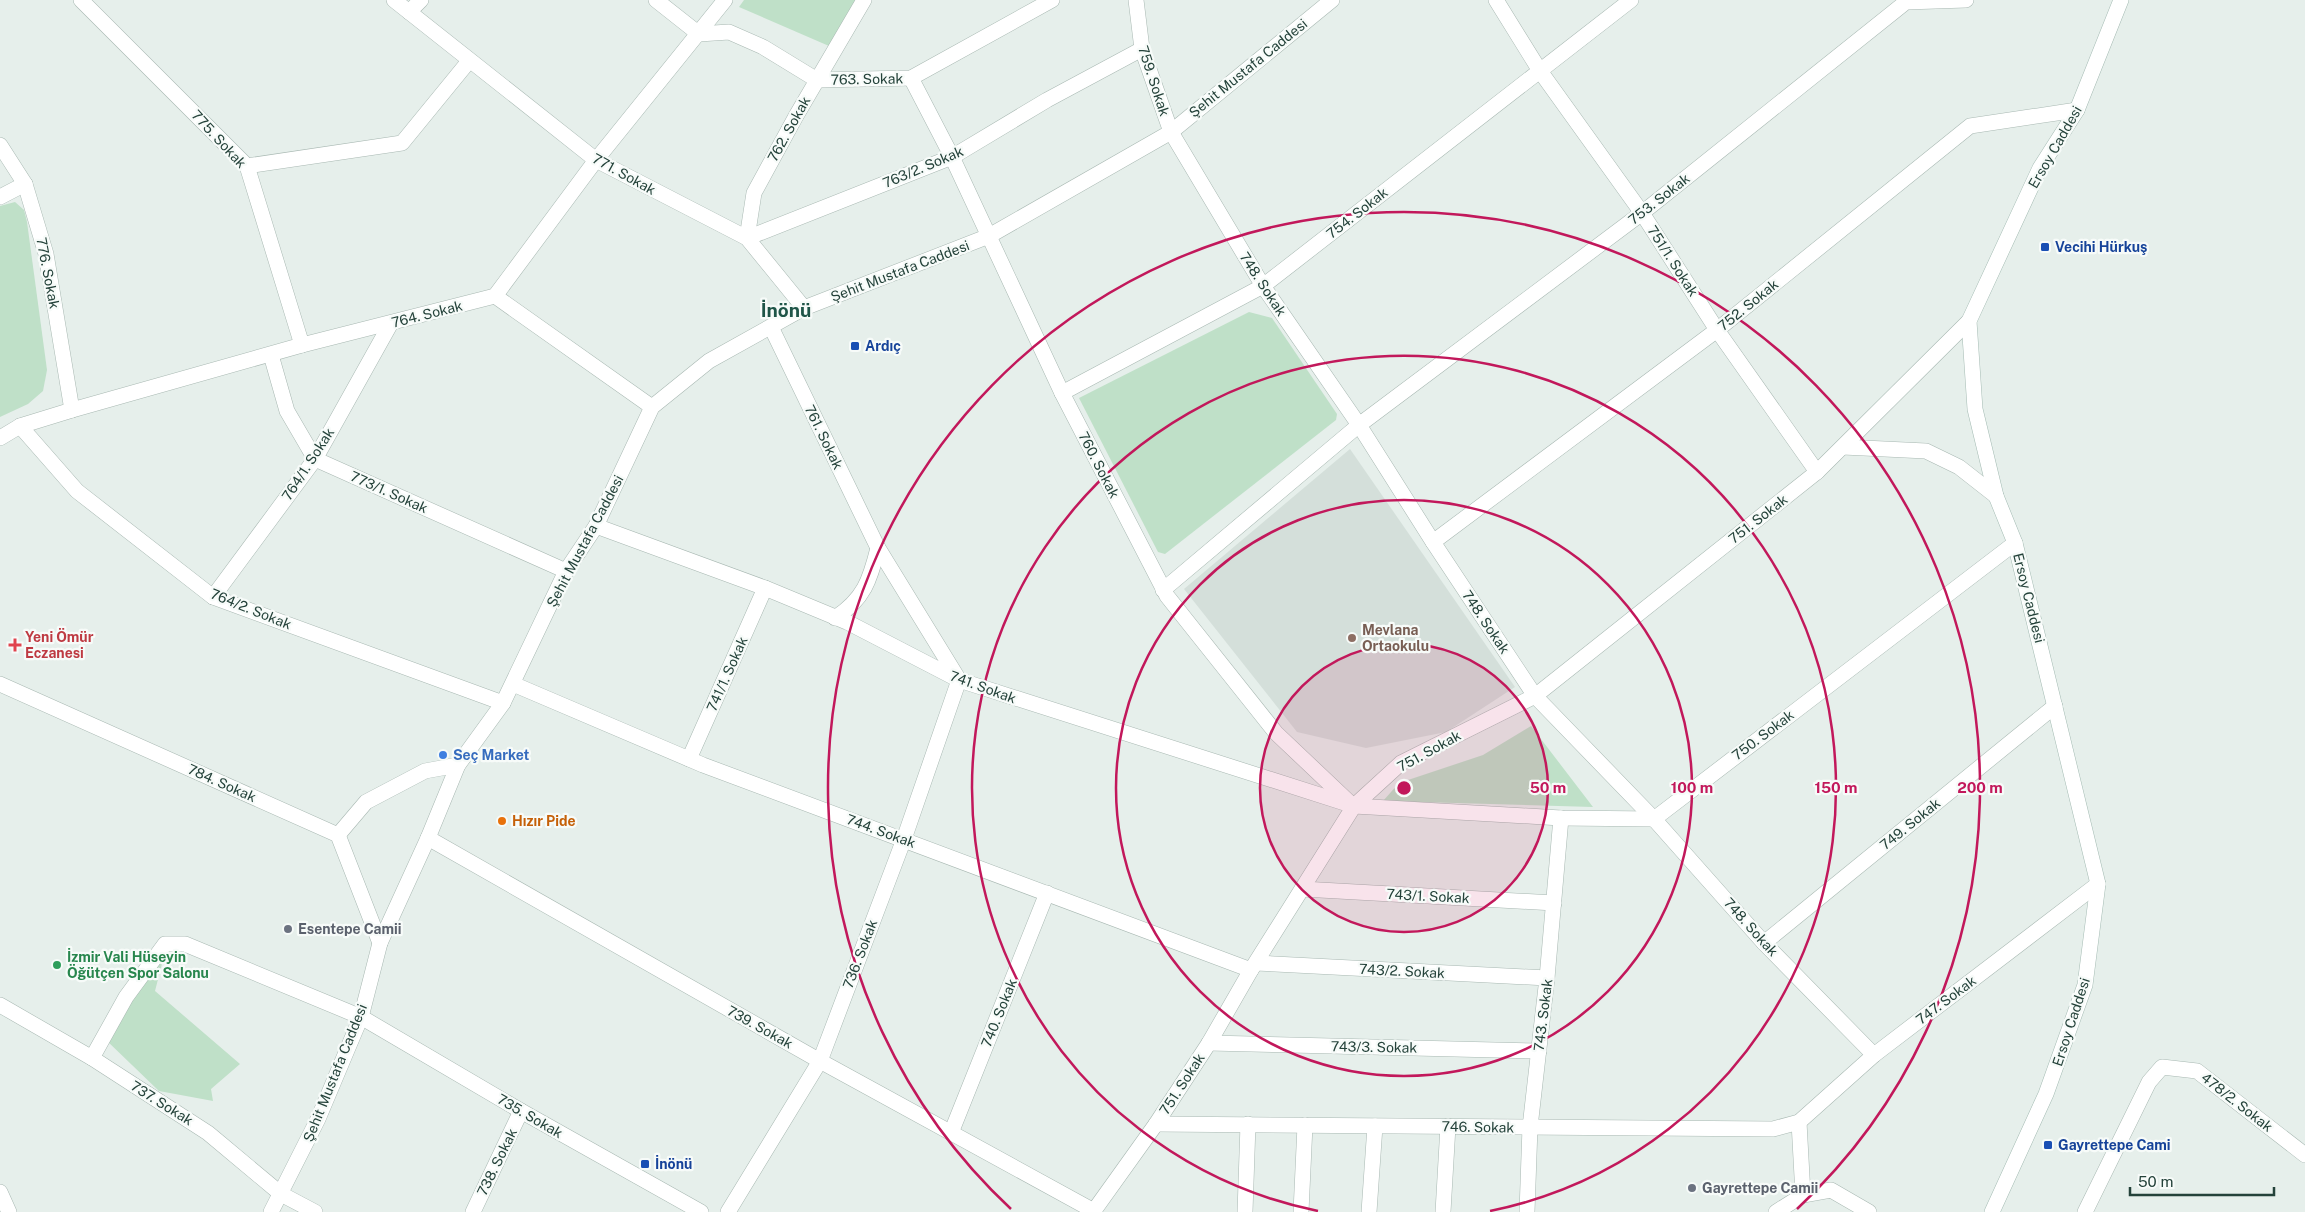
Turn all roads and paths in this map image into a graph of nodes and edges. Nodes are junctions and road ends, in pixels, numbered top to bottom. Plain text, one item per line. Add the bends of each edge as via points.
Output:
1 (81, 0) edge
2 (394, 0) edge
3 (421, 0) edge
4 (656, 0) edge
5 (725, 0) edge
6 (864, 0) edge
7 (1052, 0) edge
8 (1136, 0) edge
9 (1332, 0) edge
10 (1496, 0) edge
11 (1632, 0) edge
12 (1966, 0) edge
13 (2121, 0) edge
14 (409, 12) junction
15 (699, 34) junction
16 (1142, 49) junction
17 (469, 61) junction
18 (1540, 71) junction
19 (911, 78) junction
20 (817, 80) junction
21 (2077, 110) junction
22 (1170, 132) junction
23 (0, 145) edge
24 (952, 157) junction
25 (596, 160) junction
26 (247, 166) junction
27 (25, 184) junction
28 (0, 197) edge
29 (1642, 213) junction
30 (989, 236) junction
31 (747, 238) junction
32 (1263, 286) junction
33 (495, 296) junction
34 (804, 308) junction
35 (1969, 322) junction
36 (391, 323) junction
37 (771, 327) junction
38 (1717, 330) junction
39 (302, 345) junction
40 (271, 355) junction
41 (1062, 394) junction
42 (652, 407) junction
43 (72, 410) junction
44 (1359, 425) junction
45 (20, 426) junction
46 (0, 438) edge
47 (1843, 447) junction
48 (315, 458) junction
49 (1817, 472) junction
50 (1996, 496) junction
51 (596, 526) junction
52 (1433, 542) junction
53 (2016, 543) junction
54 (878, 548) junction
55 (566, 571) junction
56 (766, 588) junction
57 (1163, 590) junction
58 (213, 597) junction
59 (835, 618) junction
60 (960, 680) junction
61 (0, 684) edge
62 (513, 684) junction
63 (1535, 696) junction
64 (503, 702) junction
65 (2056, 706) junction
66 (689, 759) junction
67 (458, 765) junction
68 (1354, 806) junction
69 (1561, 818) junction
70 (1654, 819) junction
71 (338, 835) junction
72 (428, 838) junction
73 (904, 839) junction
74 (2098, 884) junction
75 (1302, 889) junction
76 (1047, 893) junction
77 (1554, 903) junction
78 (380, 943) junction
79 (1764, 943) junction
80 (1254, 967) junction
81 (1547, 978) junction
82 (0, 1005) edge
83 (361, 1017) junction
84 (1209, 1042) junction
85 (1539, 1051) junction
86 (1874, 1055) junction
87 (92, 1058) junction
88 (820, 1061) junction
89 (521, 1111) junction
90 (1799, 1122) junction
91 (1156, 1124) junction
92 (1248, 1124) junction
93 (1305, 1125) junction
94 (1375, 1126) junction
95 (1448, 1126) junction
96 (1530, 1127) junction
97 (951, 1133) junction
98 (2305, 1155) edge
99 (0, 1192) edge
100 (281, 1194) junction
101 (1803, 1195) junction
102 (9, 1212) edge
103 (271, 1212) edge
104 (315, 1212) edge
105 (472, 1212) edge
106 (701, 1212) edge
107 (728, 1212) edge
108 (1094, 1212) edge
109 (1245, 1212) edge
110 (1301, 1212) edge
111 (1369, 1212) edge
112 (1443, 1212) edge
113 (1527, 1212) edge
114 (1776, 1212) edge
115 (1870, 1212) edge
116 (1992, 1212) edge
117 (2085, 1212) edge

1 - 26 street, 775. Sokak
2 - 14 street, 771. Sokak
3 - 14 street
4 - 15 street
5 - 15 street
6 - 20 street, 762. Sokak
7 - 19 street, 763. Sokak
8 - 16 street, 759. Sokak
9 - 22 street, Şehit Mustafa Caddesi
10 - 18 street, 751/1. Sokak
11 - 18 street, 754. Sokak
12 - 29 street, 753. Sokak via 1906,2
13 - 21 street, Ersoy Caddesi
14 - 17 street, 771. Sokak
15 - 20 street, 763. Sokak via 729,32 763,47
15 - 25 street
16 - 22 street, 759. Sokak
16 - 24 street, 763/2. Sokak via 1047,100
17 - 25 street, 771. Sokak
17 - 26 street via 402,143
18 - 29 street, 751/1. Sokak
18 - 32 street, 754. Sokak
19 - 20 street, 763. Sokak
19 - 24 street, 760. Sokak
20 - 31 street, 762. Sokak via 754,193
21 - 35 street, Ersoy Caddesi via 2040,168
21 - 38 street, 752. Sokak via 1970,126
22 - 30 street, Şehit Mustafa Caddesi
22 - 32 street, 748. Sokak
23 - 27 street, 776. Sokak
24 - 30 street, 760. Sokak
24 - 31 street, 763/2. Sokak
25 - 31 street, 771. Sokak
25 - 33 street
26 - 39 street, 775. Sokak
27 - 28 street
27 - 43 street, 776. Sokak via 46,254
29 - 38 street, 751/1. Sokak
29 - 44 street, 753. Sokak
30 - 34 street, Şehit Mustafa Caddesi
30 - 41 street, 760. Sokak
31 - 34 street, 771. Sokak
32 - 41 street, 754. Sokak
32 - 44 street, 748. Sokak
33 - 36 street, 764. Sokak
33 - 42 street
34 - 37 street, Şehit Mustafa Caddesi
35 - 47 street, 751. Sokak
35 - 50 street, Ersoy Caddesi via 1975,409
36 - 39 street, 764. Sokak
36 - 48 street, 764/1. Sokak
37 - 42 street, Şehit Mustafa Caddesi via 709,361
37 - 54 street, 761. Sokak
38 - 49 street, 751/1. Sokak
38 - 52 street, 752. Sokak
39 - 40 street, 764. Sokak
40 - 43 street, 764. Sokak
40 - 48 street via 287,411
41 - 57 street, 760. Sokak
42 - 51 street, Şehit Mustafa Caddesi
43 - 45 street, 764. Sokak
44 - 52 street, 748. Sokak
44 - 57 street, 753. Sokak
45 - 46 street, 764. Sokak
45 - 58 street, 764/2. Sokak via 77,491
47 - 49 street, 751. Sokak
47 - 50 street via 1926,451 1959,466
48 - 55 street, 773/1. Sokak
48 - 58 street, 764/1. Sokak
49 - 63 street, 751. Sokak
50 - 53 street, Ersoy Caddesi
51 - 55 street, Şehit Mustafa Caddesi
51 - 56 street, 741. Sokak
52 - 63 street, 748. Sokak
53 - 65 street, Ersoy Caddesi
53 - 70 street, 750. Sokak
54 - 59 street via 869,582 847,610
54 - 60 street, 761. Sokak
55 - 62 street, Şehit Mustafa Caddesi
56 - 59 street, 741. Sokak
56 - 66 street, 741/1. Sokak
57 - 68 street, 760. Sokak via 1276,733
58 - 64 street, 764/2. Sokak
59 - 60 street, 741. Sokak
60 - 68 street, 741. Sokak
60 - 73 street, 736. Sokak
61 - 71 street, 784. Sokak
62 - 64 street, Şehit Mustafa Caddesi
62 - 66 street, 744. Sokak
63 - 68 street, 751. Sokak via 1401,763
63 - 70 street, 748. Sokak
64 - 67 street, Şehit Mustafa Caddesi
65 - 74 street, Ersoy Caddesi
65 - 79 street, 749. Sokak
66 - 73 street, 744. Sokak
67 - 71 street via 425,771 366,802
67 - 72 street, Şehit Mustafa Caddesi
68 - 69 street
68 - 75 street, 751. Sokak
69 - 70 street
69 - 77 street, 743. Sokak
70 - 79 street, 748. Sokak
71 - 78 street
72 - 78 street, Şehit Mustafa Caddesi
72 - 88 street, 739. Sokak
73 - 76 street, 744. Sokak
73 - 88 street, 736. Sokak
74 - 86 street, 747. Sokak
74 - 116 street, Ersoy Caddesi via 2085,985 2046,1094
75 - 77 street, 743/1. Sokak
75 - 80 street, 751. Sokak
76 - 80 street, 744. Sokak
76 - 97 street, 740. Sokak
77 - 81 street, 743. Sokak
78 - 83 street, Şehit Mustafa Caddesi
79 - 86 street, 748. Sokak
80 - 81 street, 743/2. Sokak
80 - 84 street, 751. Sokak
81 - 85 street, 743. Sokak
82 - 87 street, 737. Sokak
83 - 87 street, 735. Sokak via 190,946 165,944 126,997
83 - 89 street, 735. Sokak
83 - 100 street, Şehit Mustafa Caddesi via 318,1119
84 - 85 street, 743/3. Sokak
84 - 91 street, 751. Sokak
85 - 96 street, 743. Sokak
86 - 90 street, 747. Sokak
87 - 100 street, 737. Sokak via 208,1133
88 - 97 street, 739. Sokak
88 - 107 street, 736. Sokak
89 - 105 street, 738. Sokak
89 - 106 street, 735. Sokak
90 - 96 street, 746. Sokak via 1772,1129 1741,1130
90 - 101 street
91 - 92 street, 746. Sokak
91 - 108 street, 751. Sokak
92 - 93 street, 746. Sokak
92 - 109 street
93 - 94 street, 746. Sokak
93 - 110 street
94 - 95 street, 746. Sokak
94 - 111 street
95 - 96 street, 746. Sokak
95 - 112 street
96 - 113 street, 743. Sokak
97 - 108 street, 739. Sokak
98 - 117 street, 478/2. Sokak via 2197,1071 2162,1067 2149,1082
99 - 102 street
100 - 103 street, Şehit Mustafa Caddesi
100 - 104 street, 737. Sokak
101 - 114 street
101 - 115 street via 1831,1190

